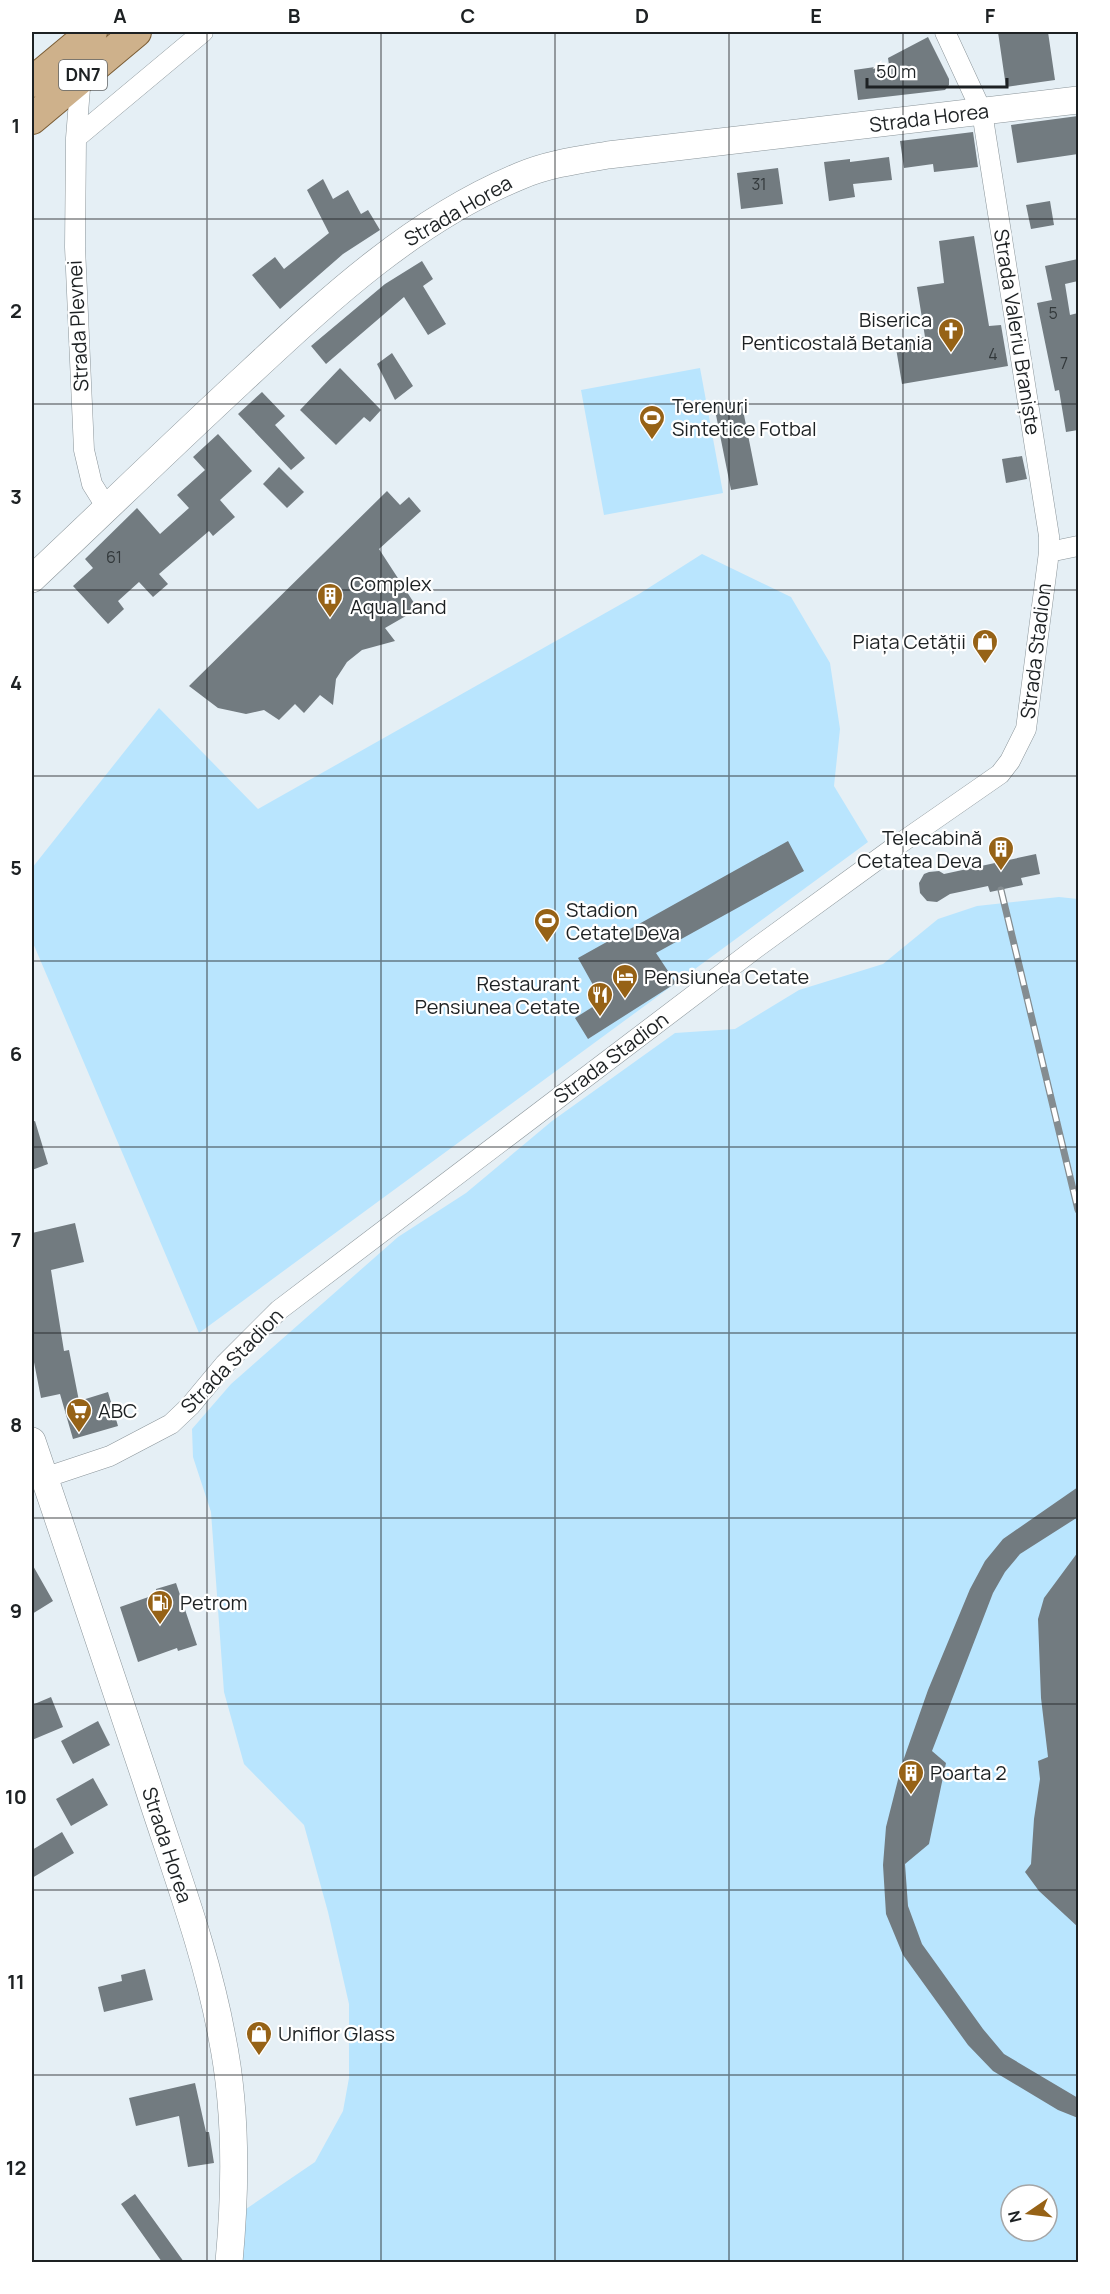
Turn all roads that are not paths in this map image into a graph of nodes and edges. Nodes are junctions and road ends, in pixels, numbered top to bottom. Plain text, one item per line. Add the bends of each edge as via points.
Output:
1 (92, 32) edge
2 (136, 32) edge
3 (203, 32) edge
4 (945, 32) edge
5 (81, 76) junction
6 (32, 82) edge
7 (1078, 100) edge
8 (982, 112) junction
9 (32, 119) edge
10 (76, 138) junction
11 (109, 507) junction
12 (1078, 546) edge
13 (1049, 552) junction
14 (32, 579) edge
15 (32, 1441) edge
16 (44, 1478) junction
17 (229, 2262) edge

1 - 6 main road, DN7
2 - 5 main road, DN7
3 - 10 street
4 - 8 street, Strada Valeriu Braniște
5 - 9 main road, DN7
5 - 10 street, Strada Plevnei
7 - 8 main road, Strada Horea
8 - 11 main road, Strada Horea via 608,155 521,175 444,214 373,264 318,310
8 - 13 street, Strada Valeriu Braniște
10 - 11 street, Strada Plevnei via 75,247 84,450 92,484
11 - 14 main road, Strada Horea
12 - 13 street
13 - 16 street, Strada Stadion via 1026,729 1010,761 995,779 756,948 279,1310 171,1424 110,1456
15 - 16 main road, Strada Horea
16 - 17 main road, Strada Horea via 200,1949 222,2036 234,2155

